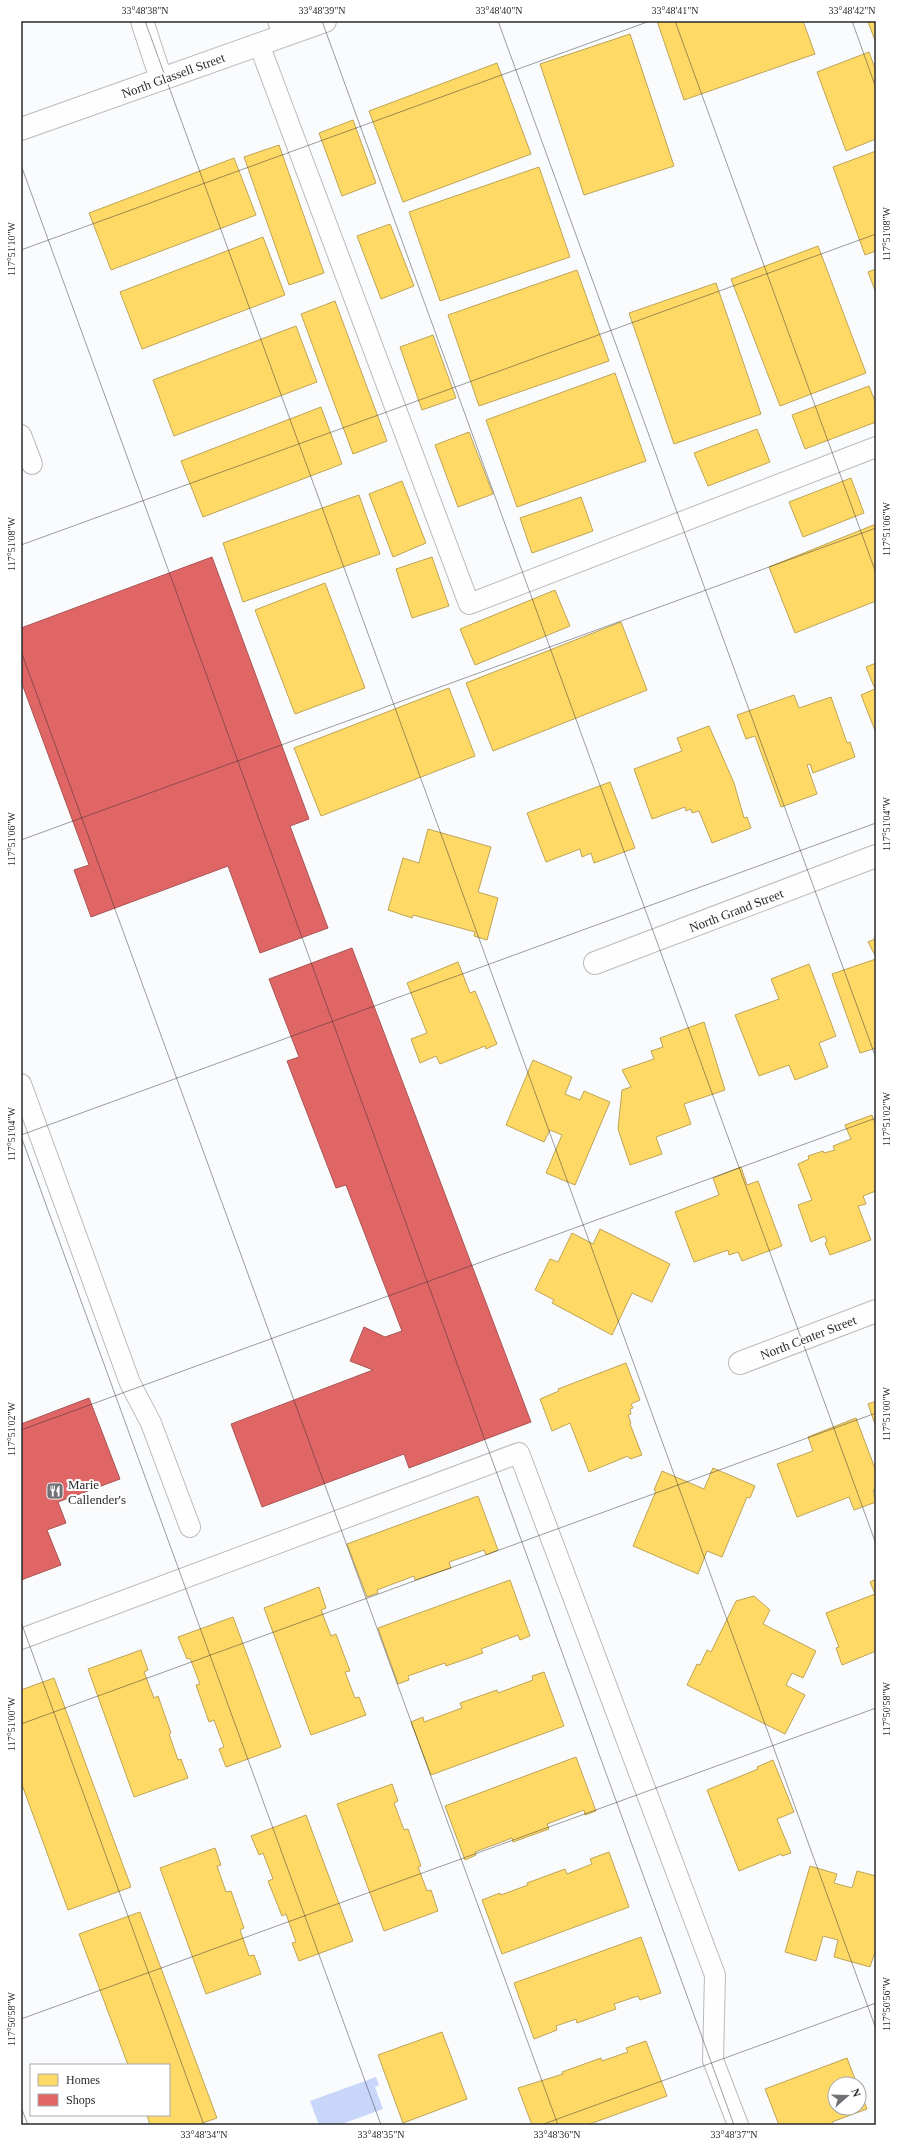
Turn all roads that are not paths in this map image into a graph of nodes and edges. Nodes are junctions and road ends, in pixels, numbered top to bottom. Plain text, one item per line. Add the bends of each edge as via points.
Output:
1 (142, 21) edge
2 (325, 21) edge
3 (281, 28) edge
4 (259, 44) junction
5 (161, 79) junction
6 (21, 129) edge
7 (21, 435) edge
8 (876, 447) edge
9 (32, 464) dead end
10 (876, 856) edge
11 (595, 963) dead end
12 (21, 1084) edge
13 (876, 1311) edge
14 (740, 1363) dead end
15 (190, 1527) dead end
16 (21, 1639) edge
17 (738, 2125) edge

1 - 5 street
2 - 3 street, North Glassell Street
3 - 4 street, North Glassell Street
4 - 5 street, North Glassell Street
4 - 8 lane via 469,604
5 - 6 street, North Glassell Street
7 - 9 lane
10 - 11 street, North Grand Street
12 - 15 lane via 130,1383 150,1422
13 - 14 street, North Center Street
16 - 17 lane via 519,1453 715,1975 713,2060

